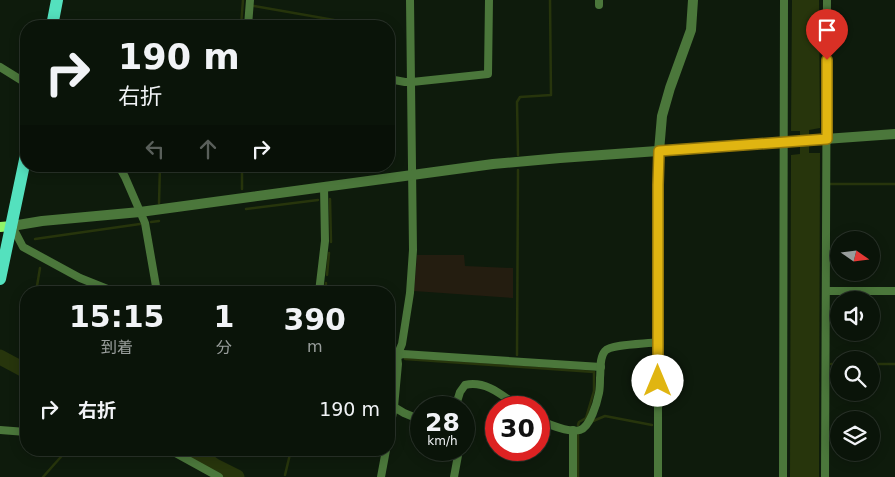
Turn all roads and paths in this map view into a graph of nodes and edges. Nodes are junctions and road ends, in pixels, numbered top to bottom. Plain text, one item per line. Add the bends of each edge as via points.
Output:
1 (57, 0) edge
2 (250, 0) edge
3 (410, 0) edge
4 (489, 0) edge
5 (693, 0) edge
6 (784, 0) edge
7 (827, 0) edge
8 (53, 20) edge
9 (248, 20) edge
10 (0, 67) edge
11 (20, 79) edge
12 (395, 80) edge
13 (412, 82) junction
14 (895, 134) edge
15 (827, 139) junction
16 (784, 142) junction
17 (659, 151) junction
18 (21, 172) edge
19 (122, 172) edge
20 (412, 175) junction
21 (324, 187) junction
22 (140, 212) junction
23 (6, 226) edge
24 (0, 279) edge
25 (99, 286) edge
26 (155, 286) edge
27 (321, 286) edge
28 (826, 291) junction
29 (895, 291) edge
30 (658, 342) junction
31 (397, 356) junction
32 (601, 367) junction
33 (395, 396) edge
34 (459, 396) edge
35 (503, 396) edge
36 (395, 408) edge
37 (410, 415) edge
38 (550, 425) edge
39 (0, 430) edge
40 (573, 430) junction
41 (20, 432) edge
42 (181, 456) edge
43 (385, 456) edge
44 (457, 461) edge
45 (219, 477) edge
46 (380, 477) edge
47 (454, 477) edge
48 (573, 477) edge
49 (658, 477) edge
50 (783, 477) edge
51 (825, 477) edge

1 - 8 highway
2 - 9 street
3 - 13 street
4 - 13 street via 488,74
5 - 17 street via 691,30 662,116
6 - 16 street
7 - 15 street
10 - 11 street
12 - 13 street
13 - 20 street
14 - 15 street
15 - 16 street
15 - 28 street
16 - 17 street
16 - 50 street
17 - 20 street via 493,164
17 - 30 street
18 - 23 highway
19 - 22 street
20 - 21 street
20 - 31 street via 410,293
21 - 22 street
21 - 27 street via 325,241
22 - 23 street
22 - 26 street via 145,223
23 - 24 highway
23 - 25 street via 23,247
28 - 29 street
28 - 51 street
30 - 32 street via 612,347 604,352
30 - 49 street
31 - 32 street
31 - 33 street
32 - 40 street via 600,393 593,414 581,430
34 - 35 street via 465,386 471,384 488,386
36 - 37 street
38 - 40 street
39 - 41 street
40 - 48 street
42 - 45 street
43 - 46 street
44 - 47 street

